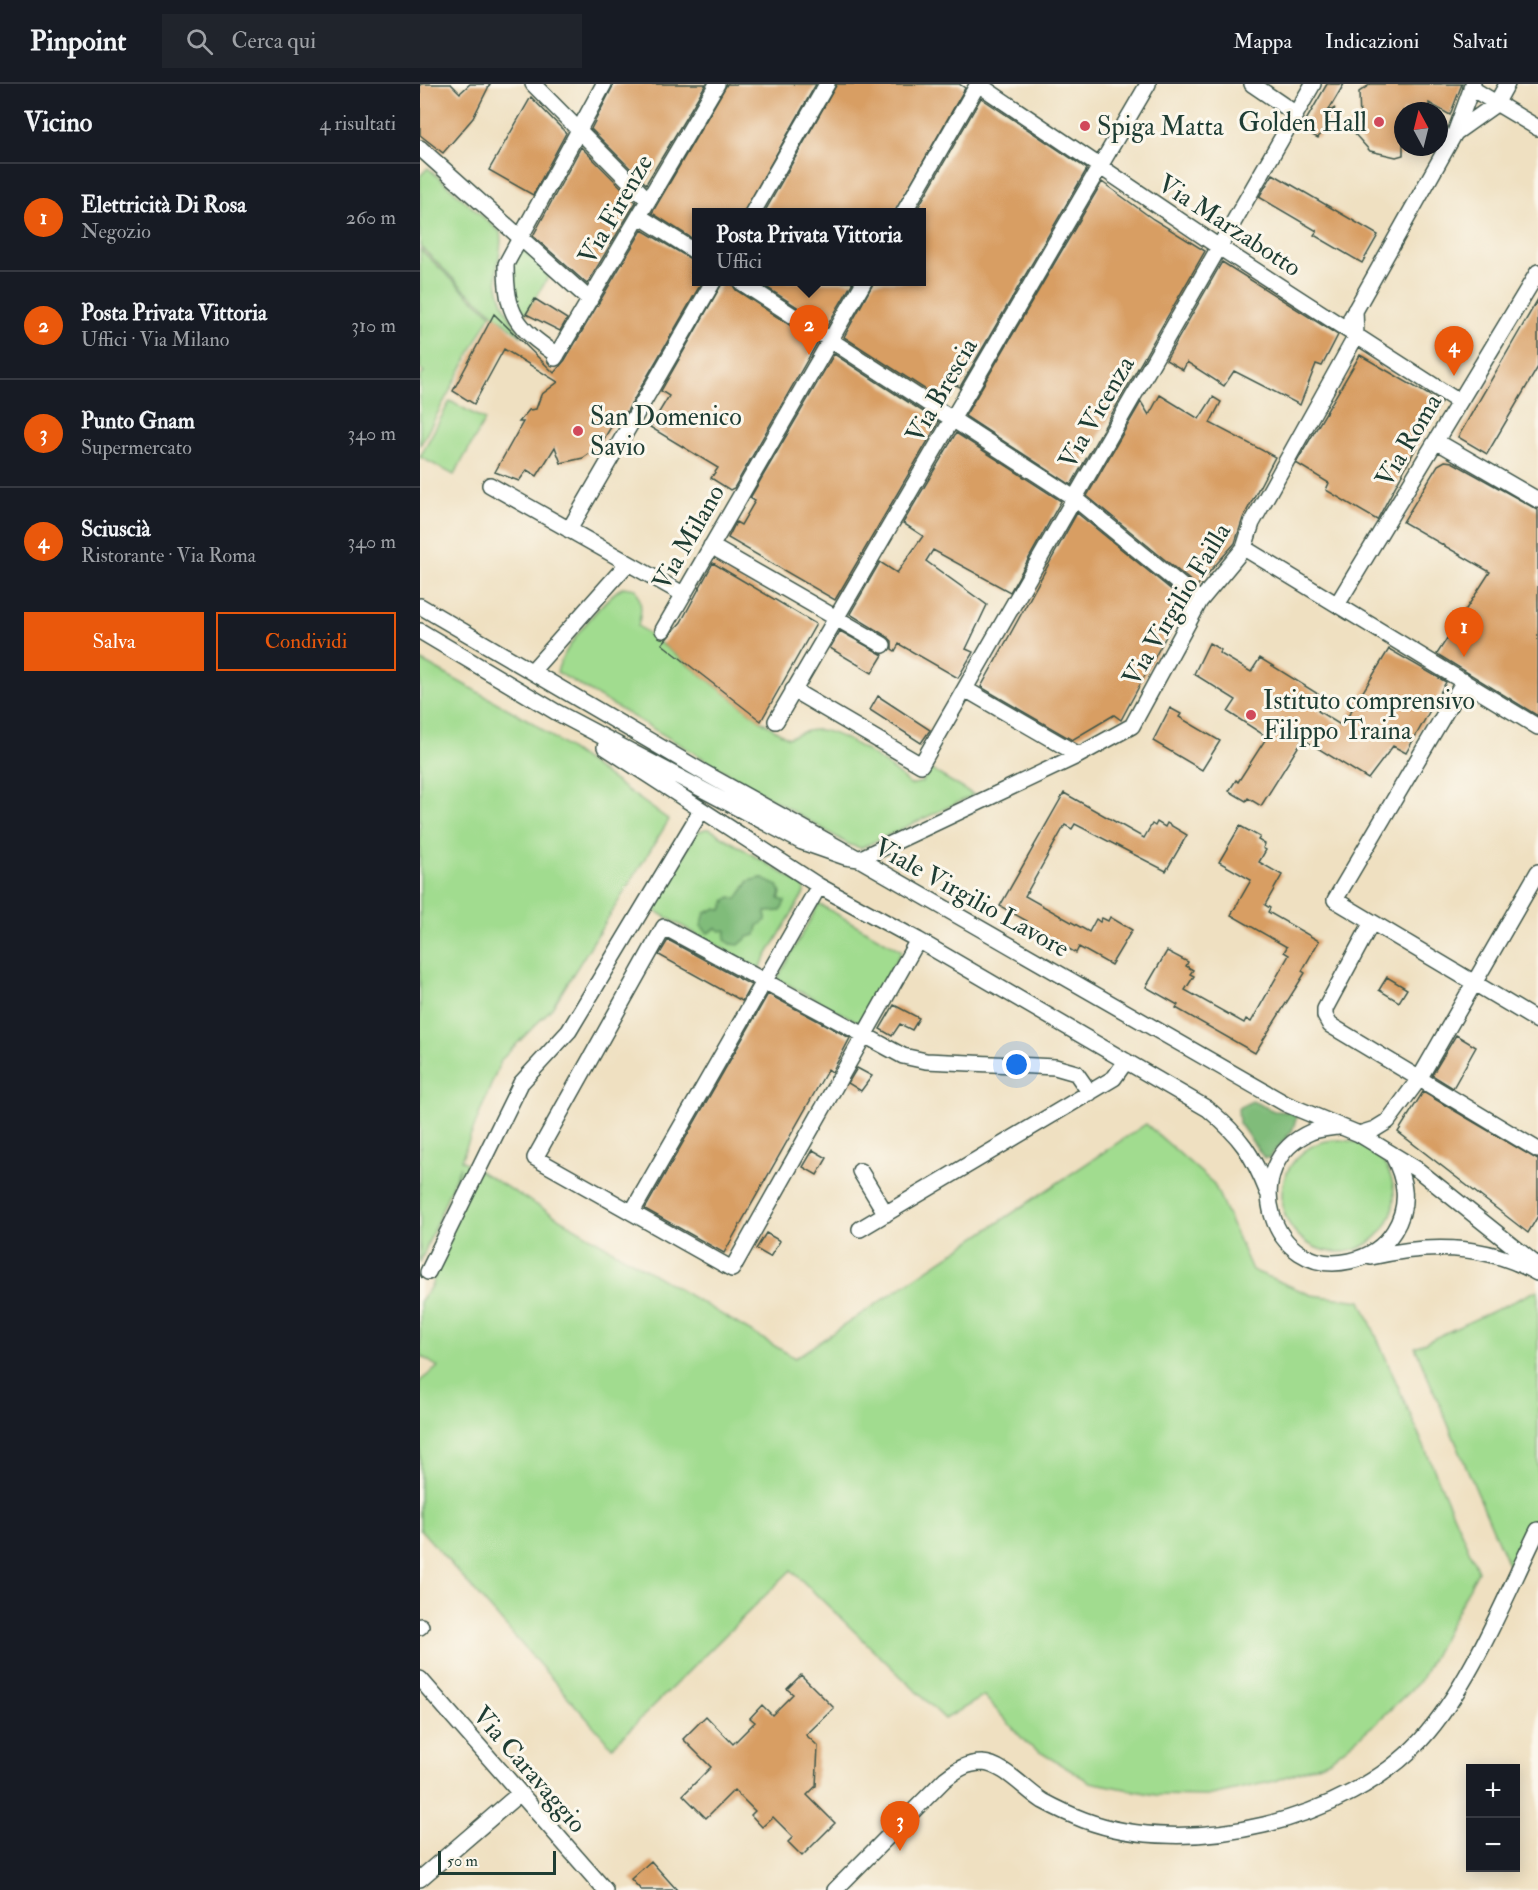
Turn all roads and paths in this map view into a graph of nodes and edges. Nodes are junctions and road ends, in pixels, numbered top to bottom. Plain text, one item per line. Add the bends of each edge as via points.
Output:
1 (533, 84) edge
2 (604, 84) edge
3 (717, 84) edge
4 (827, 84) edge
5 (978, 84) edge
6 (1148, 84) edge
7 (1252, 84) edge
8 (1313, 84) edge
9 (1507, 84) edge
10 (1472, 86) edge
11 (1496, 104) junction
12 (1296, 114) junction
13 (1538, 128) edge
14 (578, 131) junction
15 (1455, 133) junction
16 (420, 148) edge
17 (1099, 167) junction
18 (648, 200) junction
19 (756, 208) edge
20 (907, 208) edge
21 (639, 216) junction
22 (520, 236) junction
23 (1219, 247) junction
24 (692, 249) edge
25 (1538, 272) edge
26 (711, 286) edge
27 (747, 286) edge
28 (862, 286) edge
29 (590, 300) junction
30 (1351, 332) junction
31 (830, 341) junction
32 (1459, 402) junction
33 (952, 419) junction
34 (1436, 441) junction
35 (489, 485) dead end
36 (1074, 498) junction
37 (1538, 500) edge
38 (569, 530) junction
39 (711, 546) junction
40 (1244, 548) junction
41 (628, 563) junction
42 (683, 594) junction
43 (1200, 601) junction
44 (1338, 603) junction
45 (420, 606) edge
46 (836, 617) junction
47 (663, 630) dead end
48 (420, 631) edge
49 (883, 645) dead end
50 (532, 671) junction
51 (1464, 681) junction
52 (965, 689) junction
53 (793, 690) junction
54 (556, 712) junction
55 (776, 721) dead end
56 (1538, 727) edge
57 (1079, 755) junction
58 (701, 811) junction
59 (859, 859) junction
60 (1538, 872) edge
61 (819, 886) junction
62 (1372, 922) junction
63 (918, 940) junction
64 (765, 981) junction
65 (1474, 982) junction
66 (1538, 1021) edge
67 (865, 1035) junction
68 (1125, 1060) junction
69 (1419, 1079) junction
70 (1090, 1093) junction
71 (1338, 1127) junction
72 (1359, 1134) junction
73 (1538, 1150) edge
74 (1391, 1153) junction
75 (860, 1171) dead end
76 (1268, 1192) junction
77 (632, 1212) junction
78 (886, 1214) junction
79 (860, 1229) dead end
80 (1538, 1244) edge
81 (1359, 1259) junction
82 (1533, 1266) edge
83 (428, 1272) dead end
84 (1538, 1530) edge
85 (420, 1679) edge
86 (520, 1793) junction
87 (420, 1879) edge
88 (605, 1890) edge
89 (835, 1890) edge

1 - 14 street
2 - 14 street
3 - 18 street, Via Firenze
4 - 19 street
5 - 17 street, Via Marzabotto
5 - 20 street
6 - 17 street, Via Brescia
7 - 12 street
8 - 12 street, Via Vicenza
9 - 11 street
10 - 11 street
10 - 15 street
11 - 13 street
11 - 15 street
12 - 23 street, Via Vicenza
14 - 18 street
14 - 22 street
15 - 30 street via 1355,310
16 - 22 street
17 - 23 street, Via Marzabotto
17 - 33 street, Via Brescia
18 - 21 street, Via Firenze
21 - 24 street
21 - 29 street, Via Firenze
22 - 29 street
22 - 29 street, Via Firenze via 506,264 506,292 515,319 531,337 556,356
23 - 30 street, Via Marzabotto
23 - 36 street, Via Vicenza
25 - 32 street, Via Roma
26 - 38 street
27 - 31 street
28 - 31 street, Via Milano
30 - 32 street, Via Marzabotto
30 - 40 street, Via Virgilio Failla via 1252,523
31 - 33 street
31 - 39 street, Via Milano
32 - 34 street, Via Roma
33 - 36 street
33 - 46 street, Via Brescia
34 - 37 street
34 - 44 street, Via Roma
35 - 38 street
36 - 43 street
36 - 52 street, Via Vicenza
38 - 41 street
39 - 42 street, Via Milano
39 - 46 street
40 - 43 street, Via Virgilio Failla
40 - 44 street
41 - 42 street
41 - 50 street
42 - 47 street, Via Milano
43 - 57 street, Via Virgilio Failla via 1132,726
44 - 51 street
45 - 50 street
46 - 49 street
46 - 53 street, Via Brescia
48 - 54 street, Viale Virgilio Lavore
50 - 59 street
51 - 56 street
51 - 62 street via 1335,900
52 - 53 street, Via Vicenza via 921,765
52 - 57 street
53 - 55 street, Via Brescia
54 - 58 street, Viale Virgilio Lavore
54 - 59 street, Viale Virgilio Lavore via 802,842
57 - 59 street, Via Virgilio Failla
58 - 61 street, Viale Virgilio Lavore
58 - 83 street via 569,1032 521,1083
59 - 71 street, Viale Virgilio Lavore via 1286,1104
60 - 65 street
61 - 63 street, Viale Virgilio Lavore
61 - 64 street
62 - 65 street
62 - 69 street via 1324,1009 1325,1016 1330,1024
63 - 67 street
63 - 68 street, Viale Virgilio Lavore
64 - 67 street
64 - 77 street
64 - 77 street via 664,927 535,1158
65 - 66 street
65 - 69 street
67 - 70 street via 903,1056 926,1061 1067,1069 1076,1073
67 - 77 street via 732,1269
68 - 70 street via 1114,1078
68 - 76 street, Viale Virgilio Lavore via 1209,1109 1234,1131 1254,1157
69 - 72 street via 1388,1121
69 - 73 street
70 - 78 street
71 - 72 street, Viale Virgilio Lavore
71 - 76 street via 1312,1131 1290,1145 1274,1167
72 - 74 street
74 - 81 street via 1405,1187 1399,1223 1376,1251
74 - 82 street via 1418,1170
75 - 78 street
76 - 81 street via 1275,1224 1296,1250 1327,1262
78 - 79 street
80 - 82 street
81 - 82 street via 1418,1248 1450,1248
84 - 89 street via 1453,1701 1420,1741 1372,1780 1314,1809 1266,1824 1219,1834 1176,1835 1086,1820 1043,1801 999,1769 983,1763 962,1766
85 - 86 street, Via Caravaggio
86 - 87 street
86 - 88 street, Via Caravaggio

